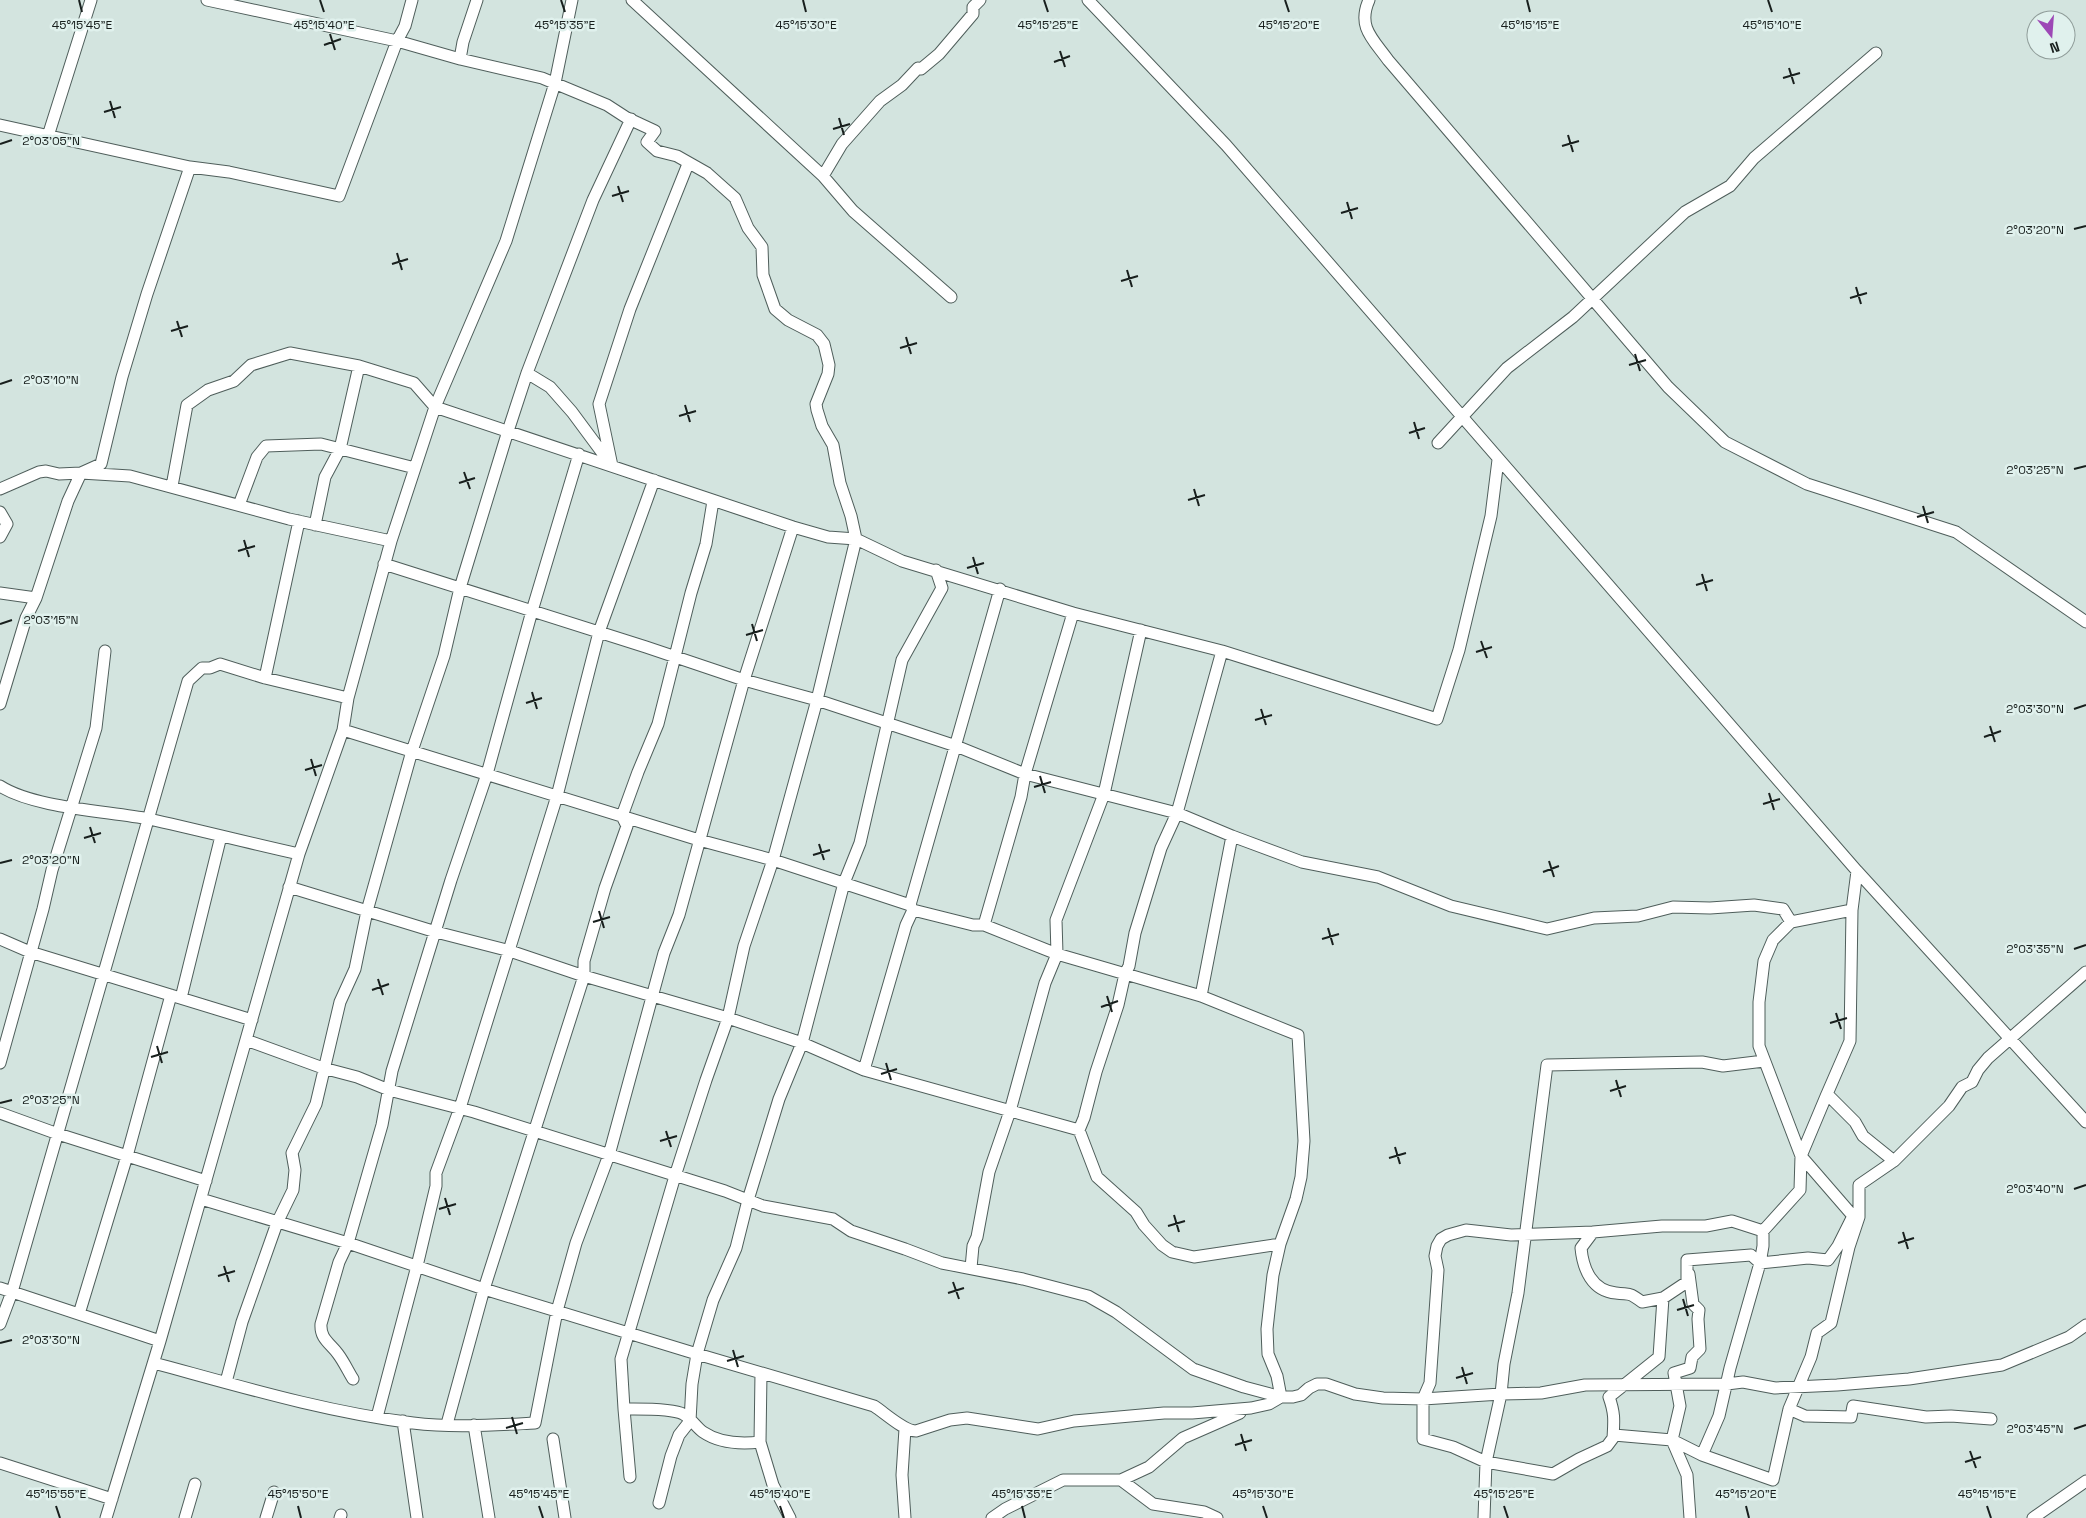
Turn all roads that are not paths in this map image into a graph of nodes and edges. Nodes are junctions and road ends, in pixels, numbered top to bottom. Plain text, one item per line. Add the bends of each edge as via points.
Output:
1 (91, 0) edge
2 (207, 0) edge
3 (412, 0) edge
4 (477, 0) edge
5 (572, 0) edge
6 (632, 0) edge
7 (980, 0) edge
8 (1088, 0) edge
9 (1368, 0) edge
10 (245, 4) edge
11 (397, 41) junction
12 (1876, 53) dead end
13 (460, 59) junction
14 (555, 83) junction
15 (631, 119) junction
16 (0, 126) edge
17 (48, 136) junction
18 (688, 164) junction
19 (190, 167) junction
20 (823, 176) junction
21 (951, 296) dead end
22 (1593, 298) junction
23 (359, 366) junction
24 (527, 373) junction
25 (435, 407) junction
26 (1462, 418) junction
27 (508, 431) junction
28 (1438, 443) dead end
29 (340, 448) junction
30 (579, 454) junction
31 (1498, 460) junction
32 (612, 466) junction
33 (415, 468) junction
34 (81, 473) junction
35 (654, 480) junction
36 (172, 486) junction
37 (0, 489) edge
38 (713, 501) junction
39 (240, 505) junction
40 (0, 512) edge
41 (299, 521) junction
42 (315, 525) junction
43 (792, 527) junction
44 (0, 538) edge
45 (856, 539) junction
46 (391, 541) junction
47 (384, 564) junction
48 (936, 570) junction
49 (460, 588) junction
50 (1000, 589) junction
51 (0, 593) edge
52 (36, 598) junction
53 (532, 611) junction
54 (1073, 613) junction
55 (2086, 622) edge
56 (1141, 630) junction
57 (599, 632) junction
58 (105, 651) dead end
59 (1222, 652) junction
60 (676, 657) junction
61 (265, 678) junction
62 (744, 680) junction
63 (348, 698) junction
64 (817, 700) junction
65 (0, 704) edge
66 (887, 723) junction
67 (343, 730) junction
68 (956, 746) junction
69 (412, 751) junction
70 (487, 774) junction
71 (1025, 774) junction
72 (0, 786) edge
73 (1104, 794) junction
74 (557, 796) junction
75 (72, 807) junction
76 (1177, 813) junction
77 (622, 816) junction
78 (148, 819) junction
79 (221, 836) junction
80 (1232, 836) junction
81 (700, 840) junction
82 (299, 854) junction
83 (773, 860) junction
84 (1857, 871) junction
85 (844, 883) junction
86 (289, 887) junction
87 (911, 908) junction
88 (1852, 910) junction
89 (367, 911) junction
90 (1791, 922) junction
91 (984, 925) junction
92 (436, 932) junction
93 (0, 939) edge
94 (510, 951) junction
95 (30, 952) junction
96 (1057, 954) junction
97 (2086, 972) edge
98 (1125, 974) junction
99 (104, 975) junction
100 (584, 976) junction
101 (176, 996) junction
102 (652, 996) junction
103 (1201, 996) junction
104 (728, 1018) junction
105 (252, 1020) junction
106 (2010, 1038) junction
107 (246, 1040) junction
108 (802, 1043) junction
109 (1764, 1061) junction
110 (0, 1063) edge
111 (324, 1068) junction
112 (864, 1070) junction
113 (389, 1090) junction
114 (1827, 1094) junction
115 (460, 1108) junction
116 (1010, 1111) junction
117 (0, 1113) edge
118 (2086, 1122) edge
119 (1079, 1130) junction
120 (534, 1132) junction
121 (58, 1134) junction
122 (609, 1155) junction
123 (127, 1156) junction
124 (1800, 1156) junction
125 (1894, 1161) junction
126 (675, 1176) junction
127 (206, 1180) junction
128 (201, 1199) junction
129 (748, 1200) junction
130 (1856, 1216) junction
131 (277, 1223) junction
132 (1763, 1231) junction
133 (1593, 1232) junction
134 (1526, 1234) junction
135 (348, 1243) junction
136 (1280, 1244) junction
137 (1687, 1260) junction
138 (1760, 1263) junction
139 (417, 1266) junction
140 (970, 1268) junction
141 (0, 1288) edge
142 (484, 1289) junction
143 (12, 1292) junction
144 (1663, 1298) junction
145 (557, 1311) junction
146 (79, 1314) junction
147 (0, 1324) edge
148 (2086, 1325) edge
149 (630, 1333) junction
150 (160, 1341) junction
151 (697, 1354) junction
152 (154, 1363) junction
153 (761, 1373) junction
154 (353, 1379) dead end
155 (226, 1382) junction
156 (1625, 1384) junction
157 (1727, 1384) junction
158 (1676, 1385) junction
159 (1799, 1386) junction
160 (1501, 1394) junction
161 (1281, 1397) junction
162 (1423, 1399) junction
163 (1251, 1408) junction
164 (624, 1409) junction
165 (1789, 1409) junction
166 (377, 1417) junction
167 (1991, 1418) dead end
168 (403, 1421) junction
169 (690, 1421) junction
170 (447, 1424) junction
171 (474, 1425) junction
172 (905, 1429) junction
173 (1614, 1435) junction
174 (553, 1439) dead end
175 (1672, 1440) junction
176 (760, 1442) junction
177 (1702, 1455) junction
178 (1486, 1462) junction
179 (0, 1463) edge
180 (630, 1477) dead end
181 (1121, 1480) junction
182 (2086, 1482) edge
183 (195, 1484) dead end
184 (274, 1492) dead end
185 (112, 1499) junction
186 (659, 1503) dead end
187 (106, 1518) edge
188 (184, 1518) edge
189 (266, 1518) edge
190 (417, 1518) edge
191 (489, 1518) edge
192 (565, 1518) edge
193 (790, 1518) edge
194 (905, 1518) edge
195 (992, 1518) edge
196 (1217, 1518) edge
197 (1484, 1518) edge
198 (1690, 1518) edge
199 (2033, 1518) edge

1 - 17 street
2 - 10 street
3 - 11 street
4 - 13 street
5 - 14 street
6 - 20 street
7 - 20 street via 939,54 880,101 842,144
8 - 26 street via 1226,145
9 - 22 street via 1364,12 1365,28 1388,60
10 - 11 street
11 - 13 street
11 - 19 street via 339,196 229,172
12 - 22 street via 1754,158 1730,186 1685,212
13 - 14 street
14 - 15 street
14 - 25 street via 506,240
15 - 18 street via 655,131 647,142 657,151 677,156
15 - 24 street via 593,200
16 - 17 street
17 - 19 street
18 - 32 street via 630,309 599,404
18 - 45 street via 712,176 735,198 748,228 762,247 763,275 775,309 788,320 817,335 824,344 830,365 816,404 822,426 833,445
19 - 34 street via 122,377 101,464
20 - 21 street via 853,211
22 - 26 street via 1507,368
22 - 55 street via 1668,387 1725,442 1807,484 1956,532
23 - 25 street via 414,383
23 - 29 street
23 - 36 street via 290,353 251,365 234,381 208,390 187,405
24 - 27 street
24 - 32 street via 550,387
25 - 27 street
25 - 33 street
26 - 28 street
26 - 31 street
27 - 30 street
27 - 49 street
29 - 33 street
29 - 39 street via 321,444 266,446 257,457
29 - 42 street via 325,477
30 - 32 street
30 - 53 street
31 - 59 street via 1488,526 1459,650 1437,719
31 - 84 street
32 - 35 street
33 - 46 street
34 - 36 street via 130,476
34 - 37 street via 39,472
34 - 52 street via 68,501
35 - 38 street
35 - 57 street
36 - 39 street
38 - 43 street
38 - 60 street via 706,544
39 - 41 street
40 - 44 street via 7,524
41 - 42 street
41 - 61 street
42 - 46 street
43 - 45 street via 828,537
43 - 62 street
45 - 48 street via 895,558
45 - 64 street
46 - 47 street
47 - 49 street
47 - 63 street
48 - 50 street
48 - 66 street via 942,588 902,660
49 - 53 street
49 - 69 street via 444,656
50 - 54 street
50 - 68 street
51 - 52 street
52 - 65 street via 26,618
53 - 57 street
53 - 70 street
54 - 56 street
54 - 71 street
56 - 59 street
56 - 73 street
57 - 60 street
57 - 74 street
58 - 75 street via 96,728
59 - 76 street
60 - 62 street
60 - 77 street via 658,724
61 - 63 street
61 - 78 street via 220,664 202,668 188,681
62 - 64 street
62 - 81 street
63 - 67 street
64 - 66 street
64 - 83 street
66 - 68 street
66 - 85 street via 860,843
67 - 69 street
67 - 82 street
68 - 71 street
68 - 87 street
69 - 70 street
69 - 89 street
70 - 74 street
70 - 92 street
71 - 73 street
71 - 91 street
72 - 75 street via 12,794
73 - 76 street
73 - 96 street via 1056,920
74 - 77 street
74 - 94 street
75 - 78 street
75 - 95 street
76 - 80 street
76 - 98 street via 1161,848
77 - 81 street
77 - 100 street via 627,826 586,952
78 - 79 street
78 - 99 street
79 - 82 street
79 - 101 street
80 - 90 street via 1302,862 1378,877 1451,906 1547,929 1594,918 1638,916 1673,907 1754,905 1783,909
80 - 103 street
81 - 83 street
81 - 102 street
82 - 86 street
83 - 85 street
83 - 104 street via 744,946
84 - 88 street
84 - 106 street
85 - 87 street
85 - 108 street
86 - 89 street
86 - 105 street
87 - 91 street
87 - 112 street
88 - 90 street
88 - 114 street via 1850,1041
89 - 92 street
89 - 111 street via 355,969 340,1002
90 - 109 street via 1773,940 1764,962 1758,1030
91 - 96 street
92 - 94 street
92 - 113 street via 392,1071
93 - 95 street
94 - 100 street
94 - 115 street
95 - 99 street
95 - 110 street
96 - 98 street
96 - 116 street via 1045,982
97 - 106 street
98 - 103 street
98 - 119 street
99 - 101 street
99 - 121 street
100 - 102 street
100 - 120 street
101 - 105 street
101 - 123 street
102 - 104 street
102 - 122 street
103 - 136 street via 1298,1035 1304,1141 1301,1177
104 - 108 street
104 - 126 street
105 - 107 street
106 - 118 street
106 - 125 street via 1988,1058 1972,1082 1962,1087 1949,1106
107 - 111 street
107 - 127 street
108 - 112 street
108 - 129 street via 779,1099
109 - 124 street
109 - 134 street via 1722,1066 1702,1062 1546,1065
111 - 113 street
111 - 131 street via 316,1104 292,1153 295,1170 292,1190
112 - 116 street
113 - 115 street
113 - 135 street
114 - 124 street
114 - 125 street via 1855,1122 1863,1136
115 - 120 street
115 - 139 street via 436,1173 436,1186
116 - 119 street
116 - 140 street via 989,1172
117 - 121 street
119 - 136 street via 1097,1177 1136,1212 1162,1245 1172,1252 1194,1257
120 - 122 street
120 - 142 street
121 - 123 street
121 - 143 street
122 - 126 street
122 - 145 street via 576,1243
123 - 127 street
123 - 146 street
124 - 130 street
124 - 132 street via 1800,1190
125 - 130 street via 1859,1185
126 - 129 street
126 - 149 street
127 - 128 street
128 - 131 street
128 - 150 street
129 - 140 street via 763,1206 833,1219 851,1231 942,1263
129 - 151 street via 736,1248 713,1300
130 - 138 street via 1828,1260 1808,1258
130 - 159 street via 1831,1323 1818,1333
131 - 135 street
131 - 155 street via 242,1322
132 - 133 street via 1732,1221 1706,1226
132 - 138 street
133 - 134 street
133 - 144 street via 1581,1248 1587,1275 1594,1285 1615,1294 1629,1293 1642,1302
134 - 160 street
134 - 162 street via 1466,1230 1441,1239 1435,1256 1438,1270 1430,1383
135 - 139 street
135 - 154 street via 339,1262 320,1332
136 - 161 street via 1267,1329 1268,1354
137 - 138 street via 1751,1255
137 - 144 street via 1686,1282
137 - 158 street via 1693,1304 1699,1310 1700,1348 1692,1357 1690,1368 1674,1373
138 - 157 street
139 - 142 street
139 - 166 street
140 - 161 street via 1088,1296 1116,1312 1193,1369
141 - 143 street
142 - 145 street
142 - 170 street
143 - 146 street
143 - 147 street
144 - 156 street via 1659,1357
145 - 149 street
145 - 171 street via 534,1423
146 - 150 street
148 - 159 street via 2069,1337 2002,1365 1909,1379
149 - 151 street
149 - 164 street via 621,1359
150 - 152 street
151 - 153 street
151 - 169 street
152 - 155 street
152 - 185 street
153 - 172 street via 874,1406
153 - 176 street
155 - 166 street via 324,1408
156 - 158 street
156 - 160 street
156 - 173 street via 1609,1397 1615,1413
157 - 158 street
157 - 159 street via 1743,1382 1775,1388
157 - 177 street via 1719,1416
158 - 175 street via 1680,1406
159 - 165 street
160 - 162 street
160 - 178 street
161 - 162 street via 1300,1395 1316,1384 1326,1384 1355,1394
161 - 163 street
162 - 178 street via 1423,1439 1453,1447
163 - 172 street via 1074,1421 1038,1429 967,1418 916,1431
163 - 181 street via 1183,1438 1150,1467
164 - 169 street via 677,1412
164 - 180 street
165 - 167 street via 1805,1416 1851,1417 1853,1406 1926,1417
165 - 177 street via 1773,1480
166 - 168 street
168 - 170 street
168 - 190 street
169 - 176 street via 704,1433 724,1440 744,1444
169 - 186 street via 679,1435 671,1456
170 - 171 street
171 - 191 street
172 - 194 street via 902,1475
173 - 175 street
173 - 178 street via 1607,1446 1553,1474
174 - 192 street
175 - 177 street
175 - 198 street via 1687,1475
176 - 193 street via 773,1485
178 - 197 street
179 - 185 street
181 - 195 street via 1063,1480
181 - 196 street via 1153,1504 1204,1512
182 - 199 street
183 - 188 street
184 - 189 street
185 - 187 street

